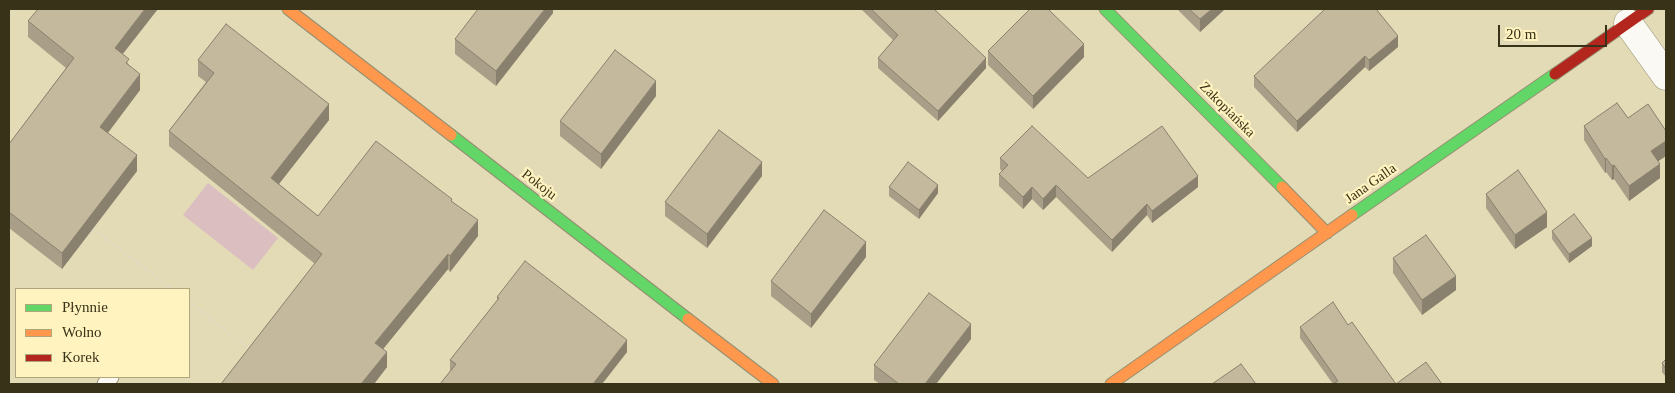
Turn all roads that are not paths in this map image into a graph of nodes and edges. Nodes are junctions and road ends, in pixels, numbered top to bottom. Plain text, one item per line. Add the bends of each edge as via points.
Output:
1 (288, 9) edge
2 (1105, 9) edge
3 (1638, 16) edge
4 (1666, 76) edge
5 (1327, 233) junction
6 (773, 384) edge
7 (1111, 384) edge

1 - 6 street, Pokoju
2 - 5 street, Zakopiańska
3 - 4 street
3 - 5 street, Jana Galla
5 - 7 street, Jana Galla

